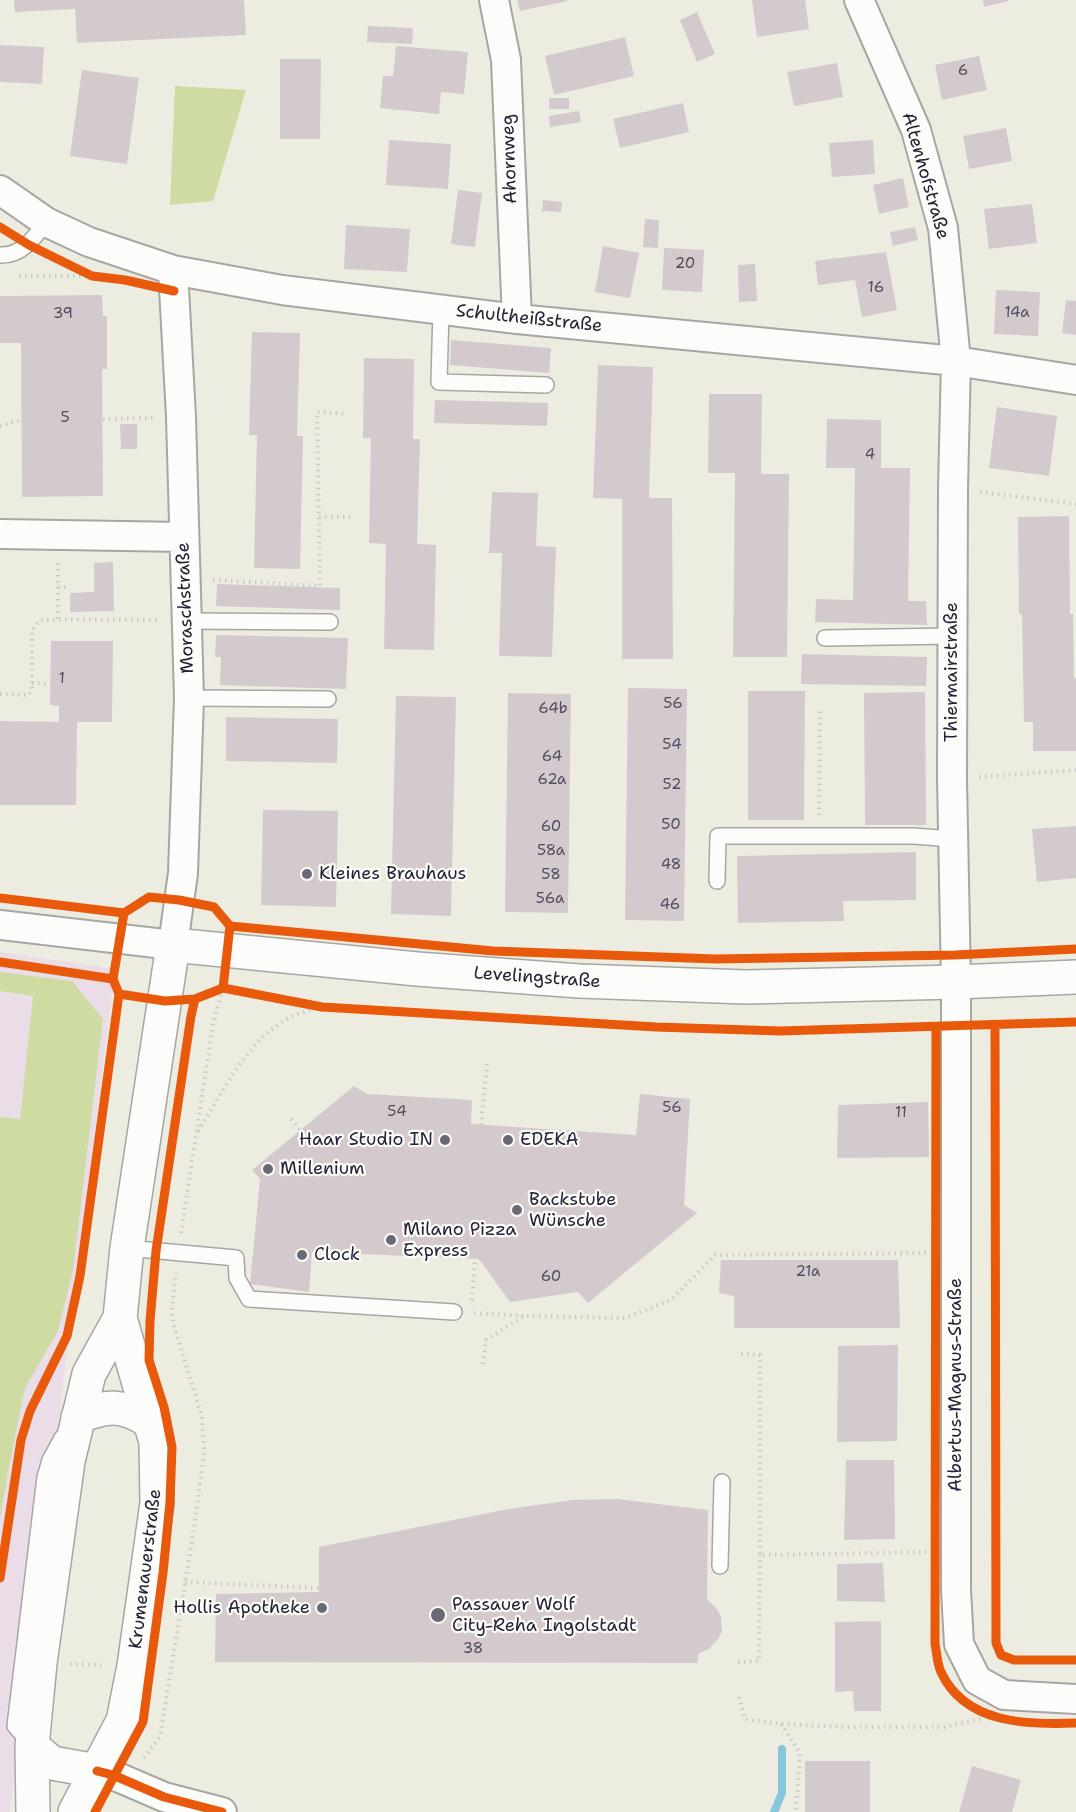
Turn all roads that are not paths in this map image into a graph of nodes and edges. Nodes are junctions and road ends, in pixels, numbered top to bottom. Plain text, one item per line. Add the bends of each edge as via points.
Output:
1 (494, 0) edge
2 (859, 0) edge
3 (0, 190) edge
4 (46, 222) junction
5 (0, 255) edge
6 (173, 270) junction
7 (441, 310) junction
8 (517, 319) junction
9 (956, 362) junction
10 (1076, 380) edge
11 (546, 385) dead end
12 (0, 534) edge
13 (184, 537) junction
14 (186, 621) junction
15 (330, 622) dead end
16 (952, 636) junction
17 (825, 638) dead end
18 (189, 698) junction
19 (328, 699) dead end
20 (953, 839) junction
21 (717, 881) dead end
22 (0, 925) edge
23 (173, 945) junction
24 (1076, 976) edge
25 (956, 982) junction
26 (127, 1248) junction
27 (454, 1312) dead end
28 (120, 1318) junction
29 (78, 1417) junction
30 (149, 1421) junction
31 (722, 1482) dead end
32 (720, 1566) dead end
33 (1076, 1699) edge
34 (32, 1746) junction
35 (112, 1776) junction
36 (33, 1812) edge
37 (75, 1812) edge
38 (222, 1812) edge

1 - 8 street, Ahornweg via 506,60
2 - 9 street, Altenhofstraße via 916,129 943,228
3 - 4 street, Schultheißstraße
4 - 5 lane via 29,245 10,255
4 - 6 street, Schultheißstraße via 88,242
6 - 7 street, Schultheißstraße via 282,290
6 - 13 street, Moraschstraße
7 - 8 street, Schultheißstraße
7 - 11 lane via 439,382
8 - 9 street, Schultheißstraße
9 - 10 street, Schultheißstraße
9 - 16 street, Thiermairstraße
12 - 13 street
13 - 14 street, Moraschstraße
14 - 15 lane
14 - 18 street, Moraschstraße
16 - 17 lane
16 - 20 street, Thiermairstraße
18 - 19 lane
18 - 23 street, Moraschstraße via 183,873
20 - 21 lane via 718,836
20 - 25 street, Thiermairstraße
22 - 23 street, Levelingstraße
23 - 25 street, Levelingstraße via 579,981 746,987
23 - 26 street, Krumenauerstraße
24 - 25 street, Levelingstraße
25 - 33 street, Albertus-Magnus-Straße via 959,1644 977,1680 1004,1695
26 - 27 lane via 236,1258 237,1278 249,1299
26 - 28 street, Krumenauerstraße
28 - 29 street, Krumenauerstraße via 89,1374
28 - 30 street, Krumenauerstraße
29 - 30 street via 118,1407
29 - 34 street, Krumenauerstraße via 68,1461
29 - 34 lane via 59,1441 45,1477 15,1726
30 - 35 street, Krumenauerstraße via 156,1442 158,1503 134,1666
31 - 32 lane
34 - 35 street via 52,1763
34 - 36 street, Krumenauerstraße
35 - 37 street, Krumenauerstraße
35 - 38 street via 164,1797

